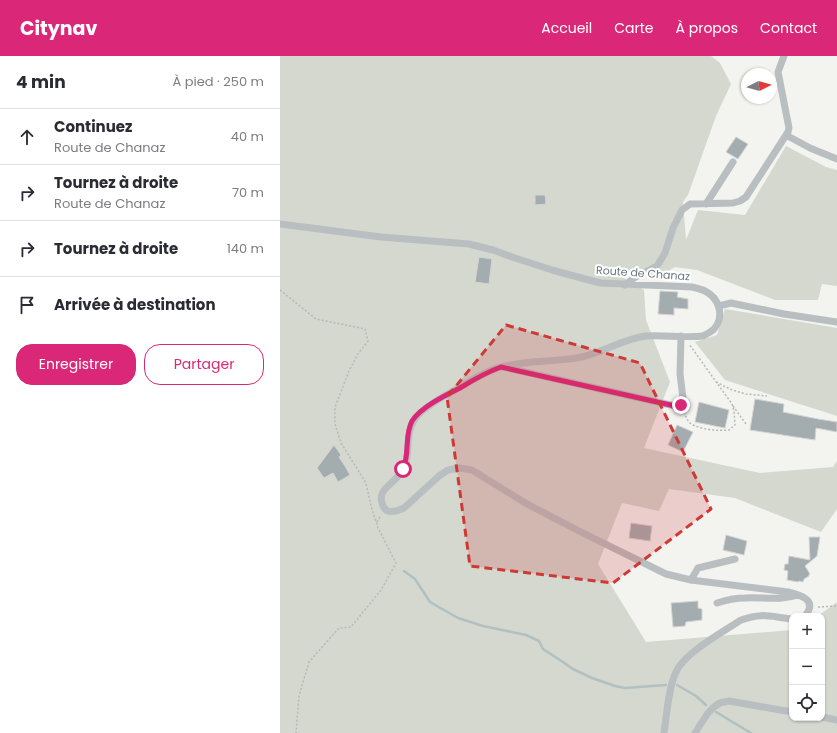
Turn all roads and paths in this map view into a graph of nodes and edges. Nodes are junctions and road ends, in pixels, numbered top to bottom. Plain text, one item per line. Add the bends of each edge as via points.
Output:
1 (784, 56) edge
2 (786, 135) junction
3 (837, 158) edge
4 (733, 162) dead end
5 (706, 204) junction
6 (280, 224) edge
7 (625, 285) junction
8 (280, 290) edge
9 (719, 306) junction
10 (837, 322) edge
11 (682, 336) junction
12 (501, 367) junction
13 (715, 381) junction
14 (768, 396) dead end
15 (732, 404) junction
16 (681, 405) junction
17 (746, 424) dead end
18 (734, 559) dead end
19 (691, 580) junction
20 (798, 595) junction
21 (716, 603) dead end
22 (837, 606) edge
23 (810, 607) junction
24 (807, 613) edge
25 (789, 619) edge
26 (789, 711) edge
27 (825, 718) edge
28 (837, 720) edge
29 (296, 733) edge
30 (664, 733) edge
31 (695, 733) edge

1 - 2 street via 778,72 789,128
2 - 3 street
2 - 5 street via 746,197 733,203
4 - 5 street
5 - 7 street via 690,204 682,210 665,253 657,266
6 - 7 street, Route de Chanaz via 381,237 469,244 584,279
7 - 9 street, Route de Chanaz via 704,290
8 - 29 path via 316,319 365,329 368,341 349,371 335,407 335,424 341,444 366,483 378,528 396,564 381,590 351,627 339,628 309,662 299,696
9 - 10 street via 731,303
9 - 11 street via 719,319 714,329 703,336
11 - 12 street via 644,336 576,358
11 - 13 path
11 - 16 street
12 - 16 street via 675,406
12 - 19 street via 439,399 417,415 408,434 408,450 401,474 381,495 384,509 392,511 404,508 448,470 472,470 527,504 581,532 666,574
13 - 14 path via 746,394
13 - 15 path
15 - 16 path via 735,425 729,430 712,430 692,425
15 - 17 path
18 - 19 street via 698,568
19 - 20 street
20 - 21 street via 788,598 727,599
20 - 23 street via 809,602
22 - 23 path
23 - 24 street
25 - 30 street via 759,615 741,620 686,658 676,672 670,692
26 - 31 street via 730,701 721,703 713,707
27 - 28 street

